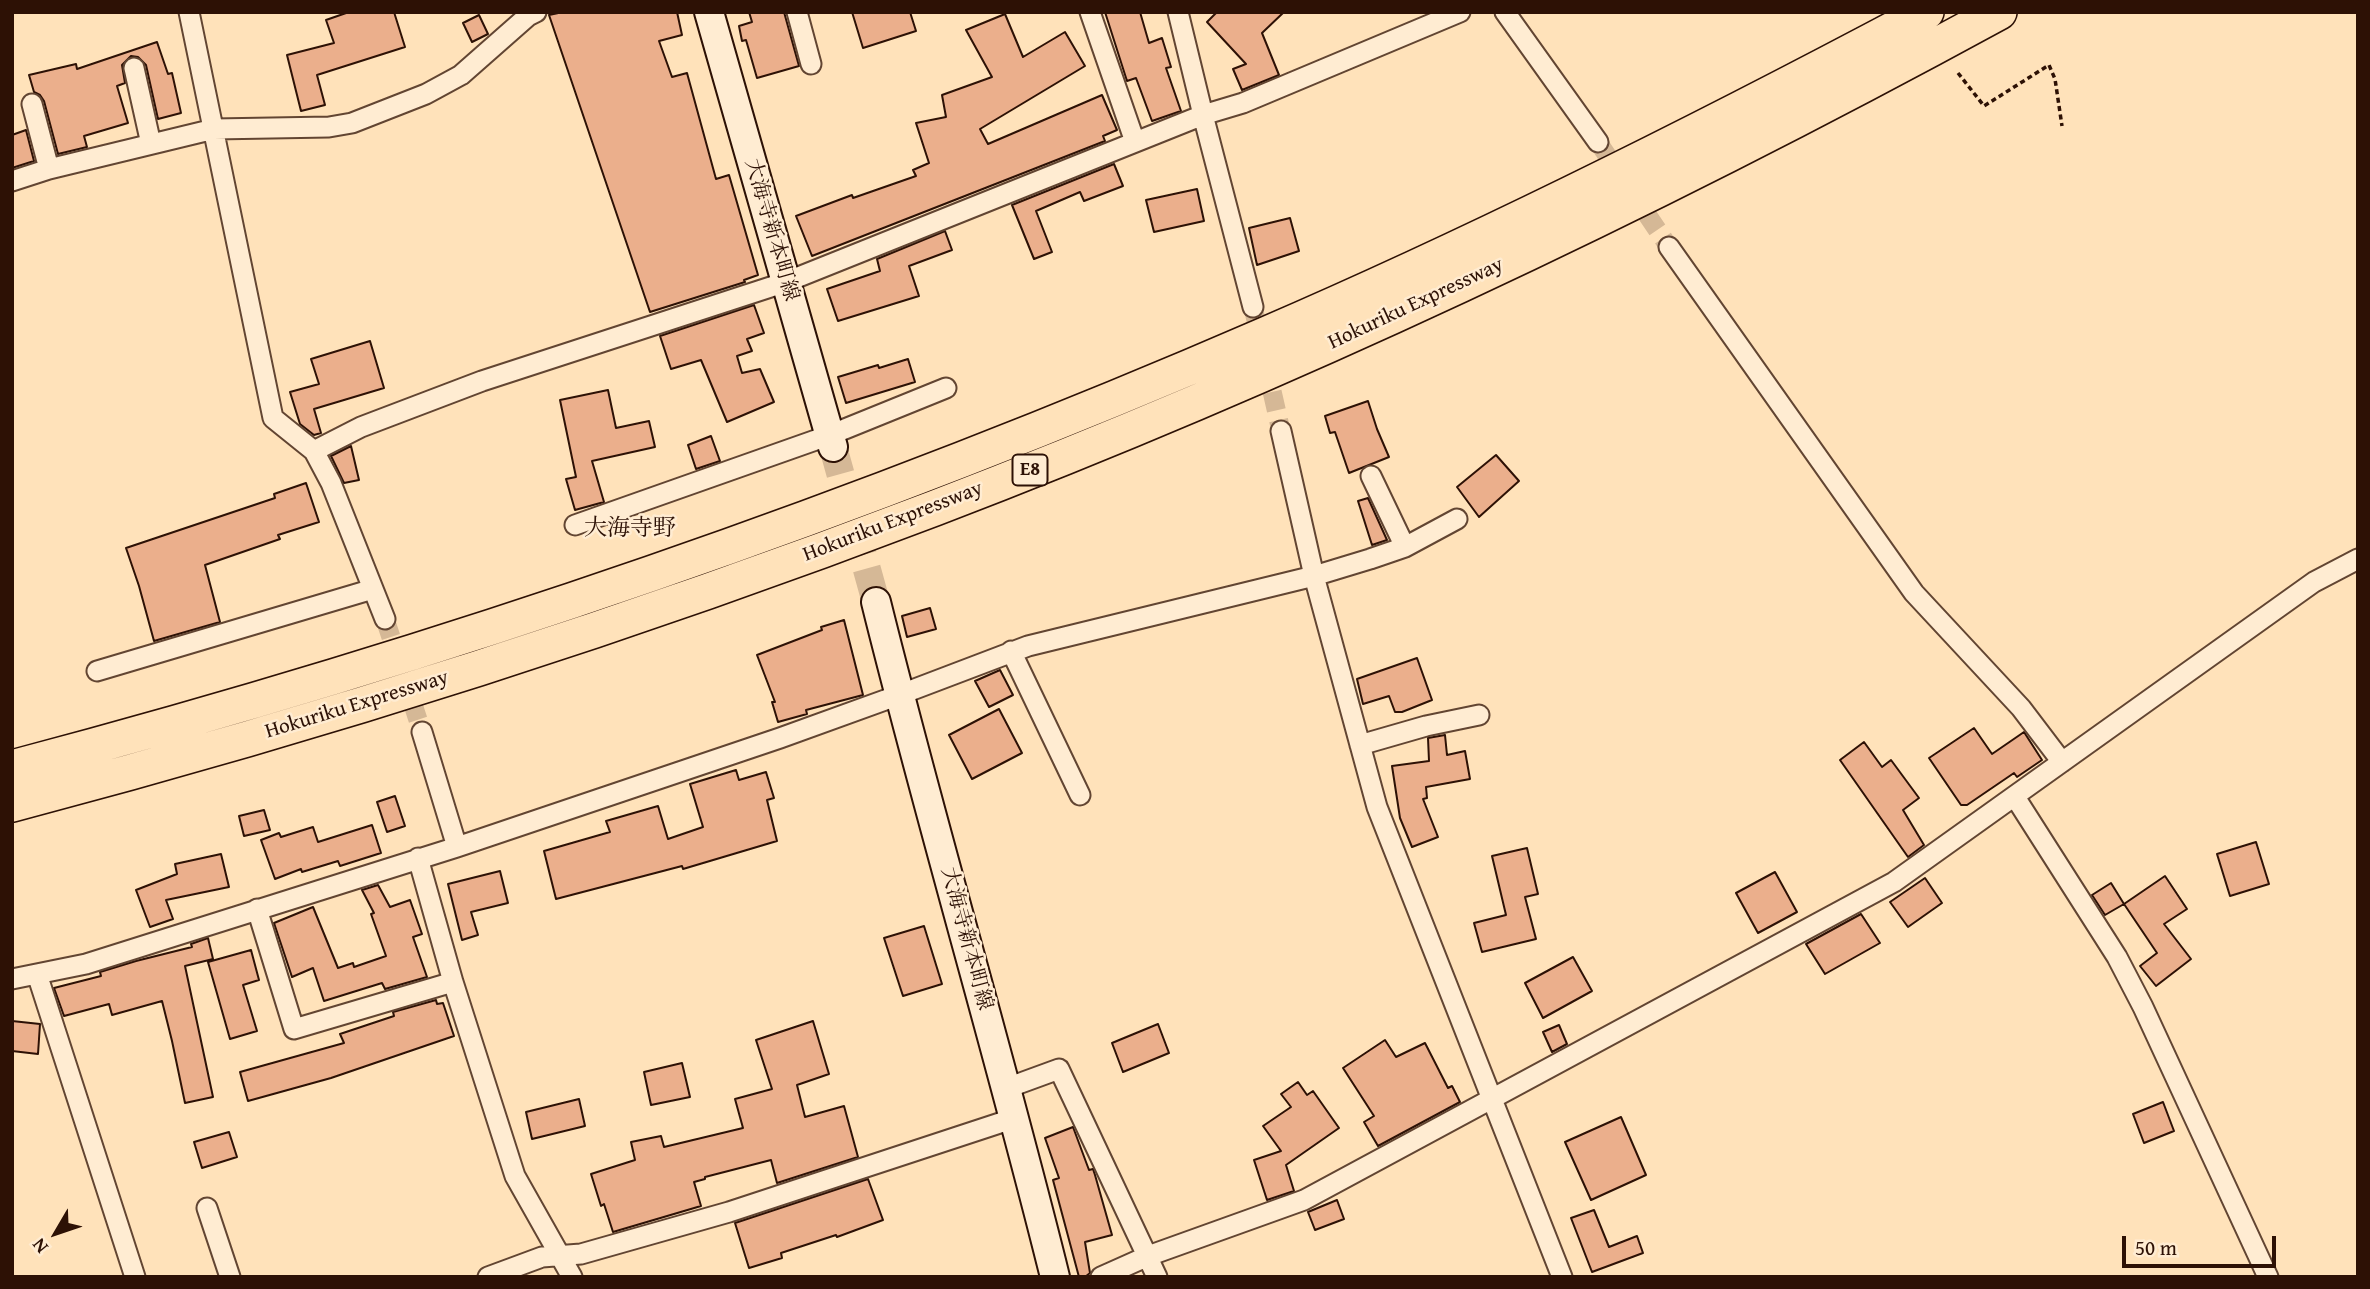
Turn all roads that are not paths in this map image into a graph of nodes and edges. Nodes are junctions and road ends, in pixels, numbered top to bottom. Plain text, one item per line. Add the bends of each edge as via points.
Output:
1 (188, 12) edge
2 (536, 12) edge
3 (709, 12) edge
4 (797, 12) edge
5 (1090, 12) edge
6 (1178, 12) edge
7 (1460, 12) edge
8 (1505, 12) edge
9 (1926, 12) edge
10 (1999, 12) edge
11 (811, 64) dead end
12 (134, 68) dead end
13 (32, 104) dead end
14 (1203, 115) junction
15 (214, 129) junction
16 (1135, 142) junction
17 (1598, 142) tunnel mouth
18 (151, 144) junction
19 (49, 169) junction
20 (12, 181) edge
21 (1669, 247) tunnel mouth
22 (786, 282) junction
23 (1253, 307) tunnel mouth
24 (946, 388) dead end
25 (1281, 431) tunnel mouth
26 (832, 441) junction
27 (314, 451) junction
28 (1371, 476) dead end
29 (1457, 519) dead end
30 (575, 525) dead end
31 (1405, 547) junction
32 (2358, 559) edge
33 (1314, 576) junction
34 (373, 589) junction
35 (876, 602) tunnel mouth
36 (385, 619) tunnel mouth
37 (1011, 651) junction
38 (97, 671) dead end
39 (899, 695) junction
40 (1479, 715) dead end
41 (422, 732) tunnel mouth
42 (1360, 745) junction
43 (2062, 762) junction
44 (12, 768) edge
45 (1080, 795) dead end
46 (2015, 797) junction
47 (12, 804) edge
48 (457, 847) junction
49 (418, 858) junction
50 (257, 909) junction
51 (37, 974) junction
52 (12, 979) edge
53 (453, 982) junction
54 (1007, 1087) junction
55 (1492, 1100) junction
56 (1015, 1118) junction
57 (207, 1208) dead end
58 (1148, 1256) junction
59 (561, 1257) junction
60 (135, 1277) edge
61 (230, 1277) edge
62 (488, 1277) edge
63 (572, 1277) edge
64 (1055, 1277) edge
65 (1101, 1277) edge
66 (1157, 1277) edge
67 (1562, 1277) edge
68 (2268, 1277) edge

1 - 15 street
2 - 15 street via 461,75 352,123
3 - 22 main road, 大海寺新本町線
4 - 11 street
5 - 16 street
6 - 14 street
7 - 14 street via 1243,103
8 - 17 street
9 - 44 highway, Hokuriku Expressway / E8 via 1628,166 1443,254 1269,334 933,471 583,598 378,664
10 - 47 highway, Hokuriku Expressway / E8 via 1647,196 1467,282 1219,392 948,503 447,678
12 - 18 street
13 - 19 street
14 - 16 street
14 - 23 street
15 - 18 street
15 - 27 street via 273,418
16 - 22 street
18 - 19 street
19 - 20 street
21 - 43 street via 1914,593 2021,708
22 - 26 main road, 大海寺新本町線
22 - 27 street via 482,382 361,427
24 - 26 street
25 - 33 street
26 - 30 street
27 - 34 street
28 - 31 street
29 - 31 street
31 - 33 street
32 - 43 street via 2314,582
33 - 37 street
33 - 42 street
34 - 36 street
34 - 38 street
35 - 39 main road, 大海寺新本町線
37 - 39 street
37 - 45 street
39 - 48 street
39 - 54 main road, 大海寺新本町線
40 - 42 street
41 - 48 street
42 - 55 street via 1377,807
43 - 46 street
46 - 55 street via 1894,882
46 - 68 street via 2137,994
48 - 49 street
49 - 50 street
49 - 53 street
50 - 51 street via 86,964
50 - 53 street via 294,1029
51 - 52 street
51 - 60 street
53 - 59 street via 515,1176
54 - 56 main road, 大海寺新本町線
54 - 58 street via 1059,1069
55 - 58 street via 1304,1200
55 - 67 street
56 - 59 street via 729,1212
56 - 64 main road, 大海寺新本町線
57 - 61 street
58 - 65 street
58 - 66 street
59 - 62 street via 542,1257
59 - 63 street

